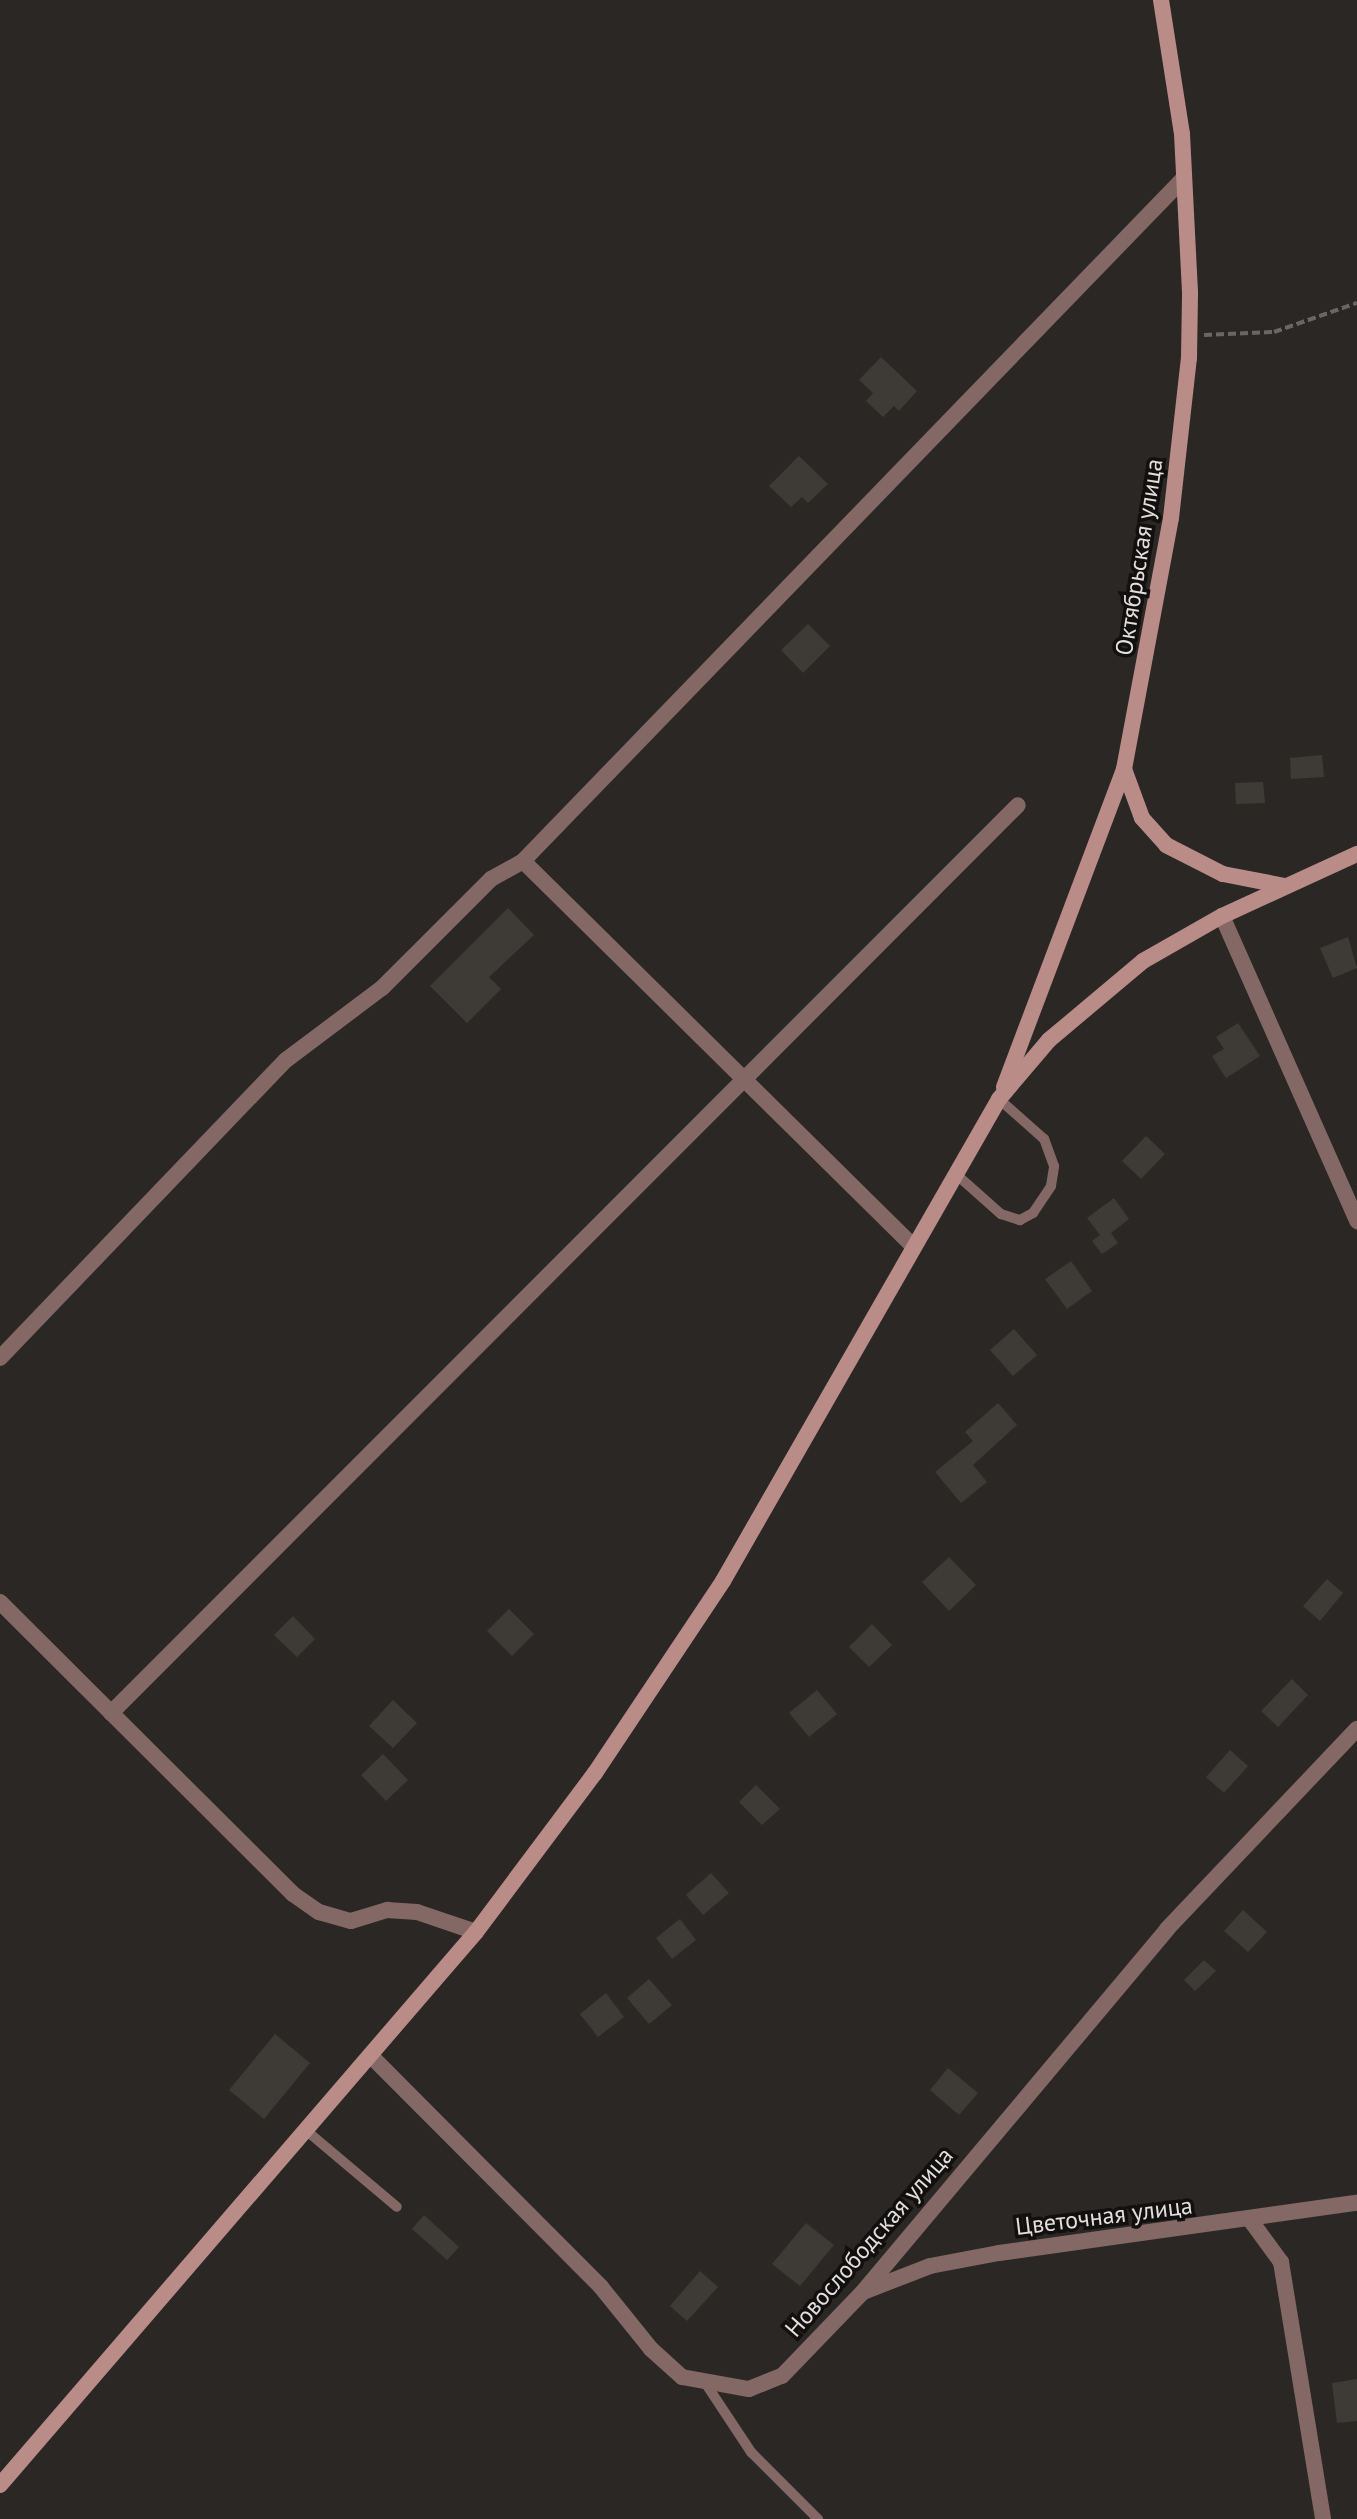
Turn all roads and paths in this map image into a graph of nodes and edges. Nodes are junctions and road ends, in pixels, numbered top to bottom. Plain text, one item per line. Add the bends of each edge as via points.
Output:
1 (1161, 0) edge
2 (1184, 178) junction
3 (1357, 303) edge
4 (1189, 335) junction
5 (1124, 769) junction
6 (1018, 805) dead end
7 (1357, 854) edge
8 (523, 861) junction
9 (1285, 886) junction
10 (1222, 916) junction
11 (744, 1079) junction
12 (999, 1099) junction
13 (957, 1175) junction
14 (1357, 1221) edge
15 (914, 1247) junction
16 (0, 1358) edge
17 (0, 1602) edge
18 (111, 1713) junction
19 (1357, 1729) edge
20 (476, 1932) junction
21 (372, 2057) junction
22 (308, 2132) junction
23 (1357, 2203) edge
24 (397, 2207) dead end
25 (1251, 2221) junction
26 (862, 2293) junction
27 (706, 2384) junction
28 (0, 2485) edge
29 (818, 2519) edge
30 (1323, 2519) edge

1 - 2 street, Октябрьская улица via 1175,71
2 - 4 street, Октябрьская улица
2 - 8 street
3 - 4 path via 1274,332
4 - 5 street, Октябрьская улица via 1171,518
5 - 9 street via 1142,818 1166,845 1223,874
5 - 12 street, Октябрьская улица
6 - 11 street
7 - 9 street
8 - 11 street
8 - 16 street via 491,879 382,988 286,1060
9 - 10 street
10 - 12 street via 1143,961 1094,1000 1049,1040
10 - 14 street
11 - 15 street
11 - 18 street
12 - 13 street
12 - 13 lane via 1044,1139 1054,1166 1051,1186 1033,1213 1020,1220 1001,1214
13 - 15 street
15 - 20 street via 723,1581 595,1773
17 - 18 street
18 - 20 street via 293,1894 319,1912 351,1921 387,1910 417,1912
19 - 26 street, Новослободская улица via 1167,1929
20 - 21 street
21 - 22 street
21 - 27 street, Новослободская улица via 601,2287 651,2349 682,2377
22 - 24 lane
22 - 28 street
23 - 25 street, Цветочная улица
25 - 26 street, Цветочная улица via 1121,2240 1067,2241 958,2261
25 - 30 street via 1281,2262
26 - 27 street, Новослободская улица via 782,2376 749,2389
27 - 29 lane via 751,2452

